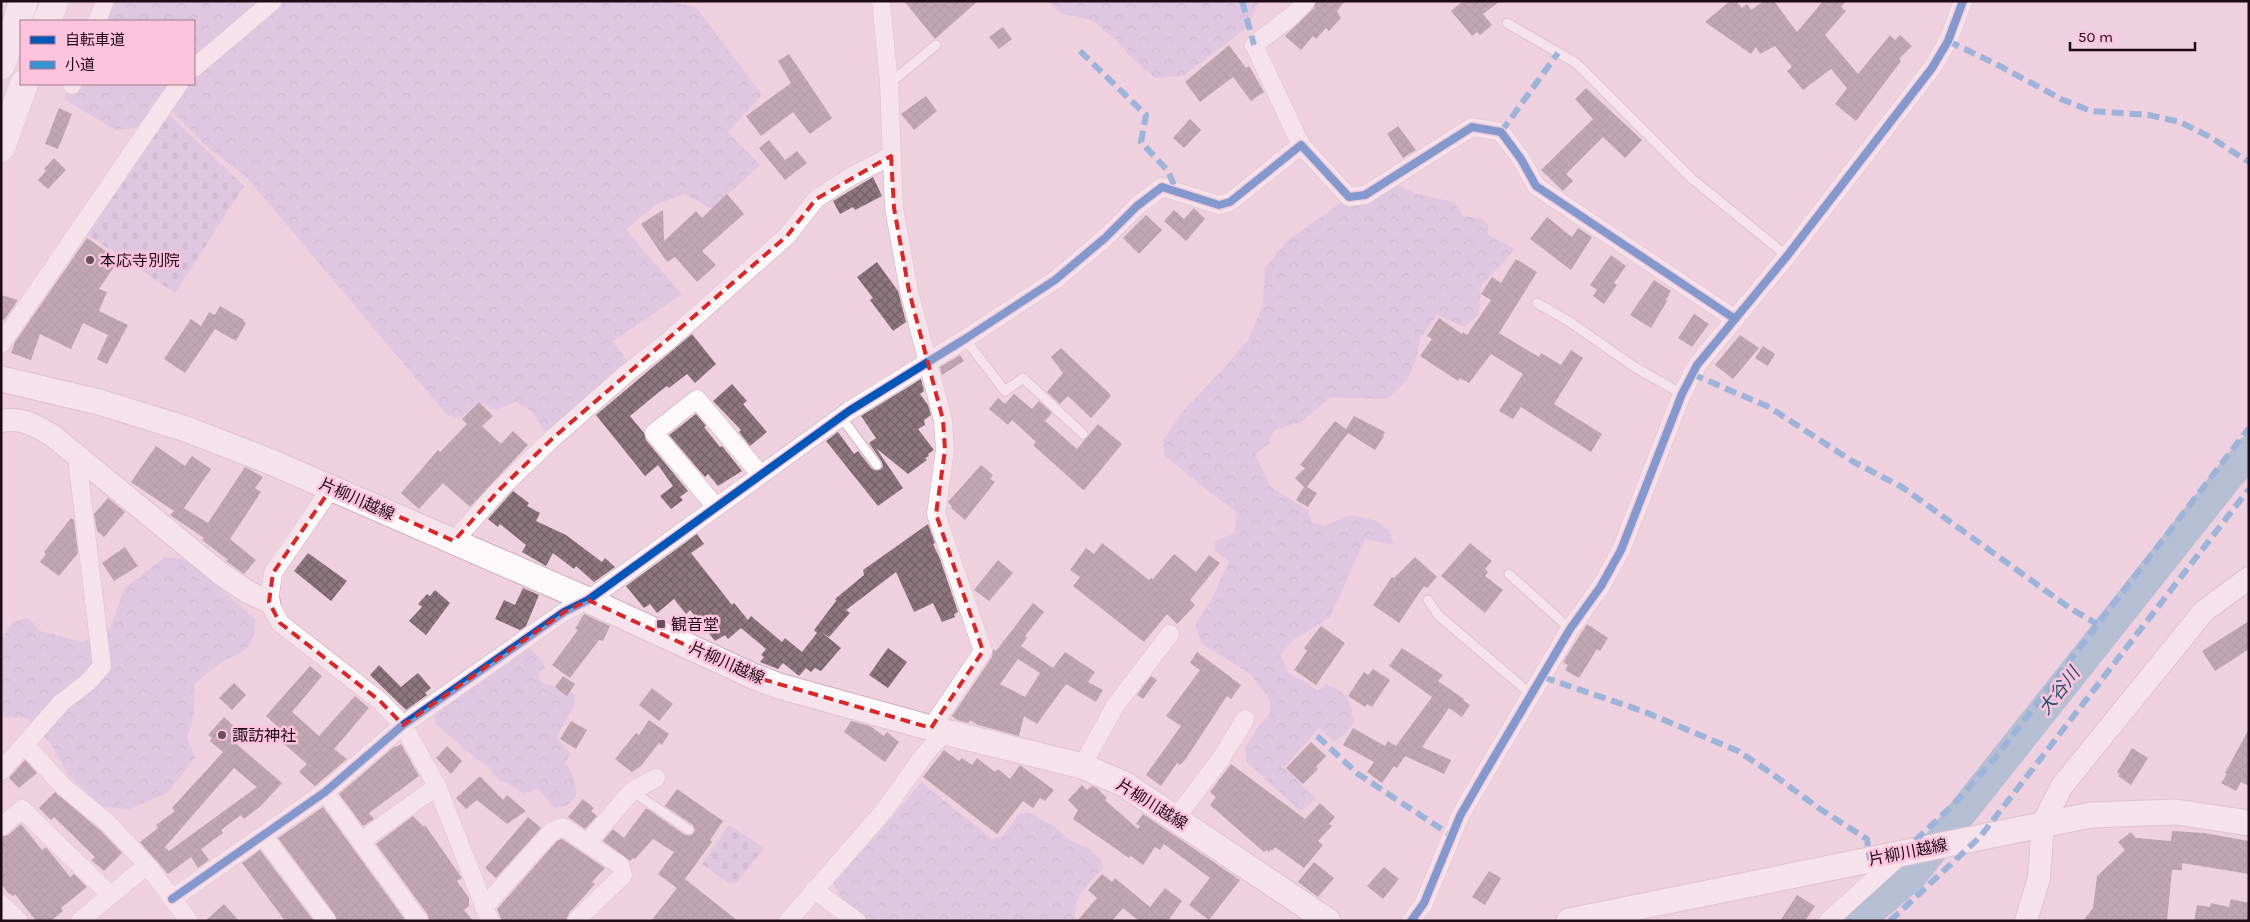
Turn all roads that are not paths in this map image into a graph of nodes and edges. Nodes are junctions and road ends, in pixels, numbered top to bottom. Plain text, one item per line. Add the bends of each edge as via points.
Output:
1 (24, 1) edge
2 (55, 1) edge
3 (105, 1) edge
4 (273, 1) edge
5 (881, 1) edge
6 (1306, 1) edge
7 (1963, 1) edge
8 (47, 20) edge
9 (97, 20) edge
10 (1507, 23) dead end
11 (936, 46) dead end
12 (1, 65) edge
13 (195, 67) edge
14 (888, 84) junction
15 (24, 85) edge
16 (178, 85) edge
17 (1301, 145) junction
18 (1, 148) edge
19 (892, 156) junction
20 (1787, 256) junction
21 (1537, 303) dead end
22 (1735, 319) junction
23 (965, 339) junction
24 (1, 344) edge
25 (928, 362) junction
26 (1, 379) edge
27 (1682, 394) junction
28 (841, 417) junction
29 (1, 421) edge
30 (1083, 434) dead end
31 (79, 455) junction
32 (877, 465) dead end
33 (760, 474) junction
34 (332, 488) junction
35 (716, 507) junction
36 (454, 541) junction
37 (1509, 574) dead end
38 (2249, 578) edge
39 (588, 600) junction
40 (1428, 600) dead end
41 (268, 602) junction
42 (1570, 630) junction
43 (1170, 634) dead end
44 (1532, 695) junction
45 (1245, 719) dead end
46 (403, 725) junction
47 (938, 730) junction
48 (24, 745) junction
49 (1082, 766) junction
50 (1, 771) edge
51 (656, 778) dead end
52 (437, 786) junction
53 (632, 791) junction
54 (324, 792) junction
55 (1176, 818) junction
56 (2043, 823) junction
57 (2249, 823) edge
58 (1, 826) edge
59 (689, 830) dead end
60 (263, 836) junction
61 (361, 840) junction
62 (587, 843) junction
63 (1908, 852) junction
64 (147, 865) junction
65 (814, 890) junction
66 (110, 895) junction
67 (172, 899) junction
68 (1, 904) edge
69 (487, 914) edge
70 (19, 921) edge
71 (80, 921) edge
72 (189, 921) edge
73 (327, 921) edge
74 (419, 921) edge
75 (576, 921) edge
76 (788, 921) edge
77 (857, 921) edge
78 (1328, 921) edge
79 (1411, 921) edge
80 (1569, 921) edge
81 (1828, 921) edge
82 (2026, 921) edge

1 - 12 highway
2 - 8 highway
3 - 9 street
4 - 13 street
5 - 14 street
6 - 17 street via 1254,45
7 - 20 street via 1948,41 1932,68
10 - 20 lane via 1576,63 1691,178
11 - 14 lane
14 - 19 street
15 - 18 highway
16 - 24 street
17 - 22 street via 1349,197 1364,195 1472,127 1501,132 1536,186
17 - 23 street via 1230,202 1219,206 1162,187 1055,280
19 - 25 street via 894,208 909,291
19 - 36 street via 816,199 787,236 552,438 499,490
20 - 22 street
21 - 27 lane
22 - 27 street via 1697,365
23 - 25 street
23 - 30 lane via 1005,391 1023,378
25 - 28 street
25 - 47 street via 943,420 945,450 936,514 984,651
26 - 34 main road, 片柳川越線 via 99,402 186,429
27 - 42 street via 1621,550
28 - 32 lane
28 - 33 street
29 - 31 street via 28,421
31 - 41 street via 221,574
31 - 48 street via 102,666 88,682 60,703
33 - 35 street
33 - 35 street via 697,399 654,433
34 - 36 main road, 片柳川越線
34 - 41 street via 273,573
35 - 39 street
36 - 39 main road, 片柳川越線
37 - 42 lane
38 - 56 street via 2204,611 2188,629 2062,786
39 - 46 street via 564,612
39 - 47 main road, 片柳川越線 via 779,686
40 - 44 lane via 1438,615
41 - 46 street via 280,623 380,702
42 - 44 street
43 - 49 street via 1115,706
44 - 79 street via 1460,816 1424,903
45 - 55 street via 1222,757
46 - 52 street
46 - 54 street
47 - 49 main road, 片柳川越線
47 - 65 street via 883,812
48 - 50 street
48 - 64 street via 65,788 108,823
49 - 55 main road, 片柳川越線 via 1124,784
51 - 53 street
52 - 61 street
52 - 69 street
53 - 59 lane
53 - 62 street
54 - 60 street
54 - 61 street
55 - 78 main road, 片柳川越線
56 - 57 main road, 片柳川越線 via 2092,815 2176,812
56 - 63 main road, 片柳川越線
56 - 82 street via 2039,878
58 - 66 street via 22,809
60 - 67 street
60 - 73 street
61 - 74 street
62 - 69 street via 563,827 552,831
62 - 75 street via 620,866 623,874
63 - 80 main road, 片柳川越線
63 - 81 street
64 - 66 street
64 - 67 street
65 - 76 street
65 - 77 street
66 - 71 street
67 - 72 street
68 - 70 street

